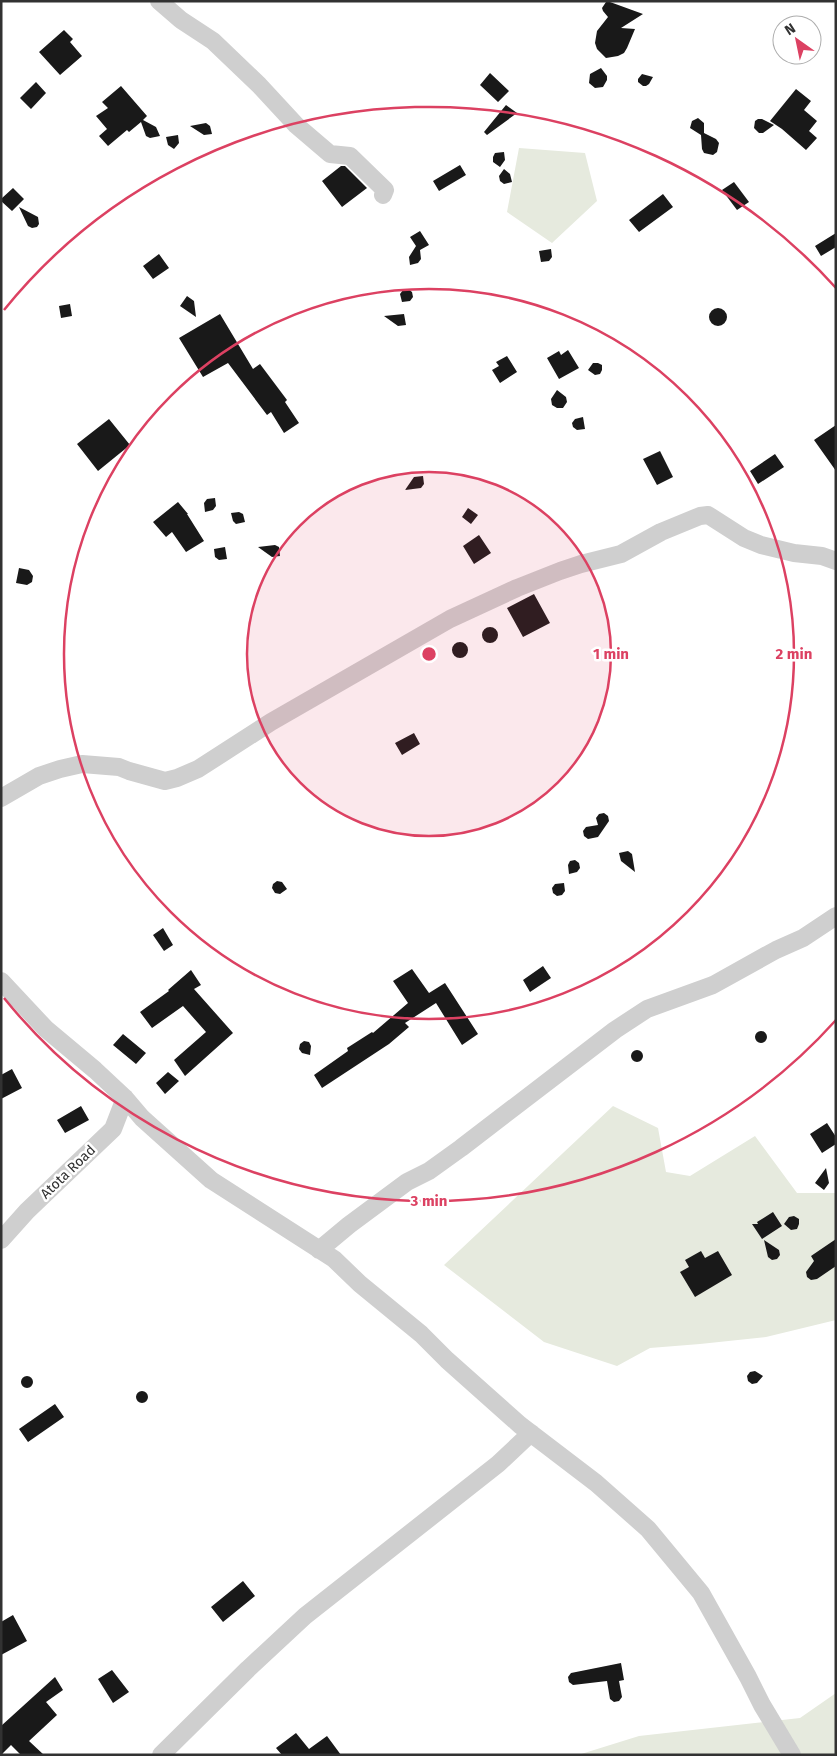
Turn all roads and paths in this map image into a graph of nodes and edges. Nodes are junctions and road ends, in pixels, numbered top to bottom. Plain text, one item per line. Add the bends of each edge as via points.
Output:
1 (159, 1) edge
2 (383, 195) dead end
3 (836, 561) edge
4 (1, 798) edge
5 (836, 916) edge
6 (1, 981) edge
7 (125, 1098) junction
8 (1, 1240) edge
9 (319, 1250) junction
10 (530, 1433) junction
11 (161, 1755) edge
12 (792, 1755) edge

1 - 2 street via 213,41 296,125 330,154 350,156 385,190
3 - 4 street via 761,545 708,516 700,516 621,554 560,571 450,619 271,722 198,769 177,778 165,781 119,767 82,764 39,776
5 - 9 street via 803,938 713,985 646,1010 615,1030 461,1148 348,1225
6 - 7 street via 46,1029
7 - 8 street, Atota Road via 113,1129
7 - 9 street via 142,1118 211,1180
9 - 10 street via 334,1259 421,1334
10 - 11 street via 498,1464 304,1616
10 - 12 street via 596,1483 648,1529 675,1560 701,1593

